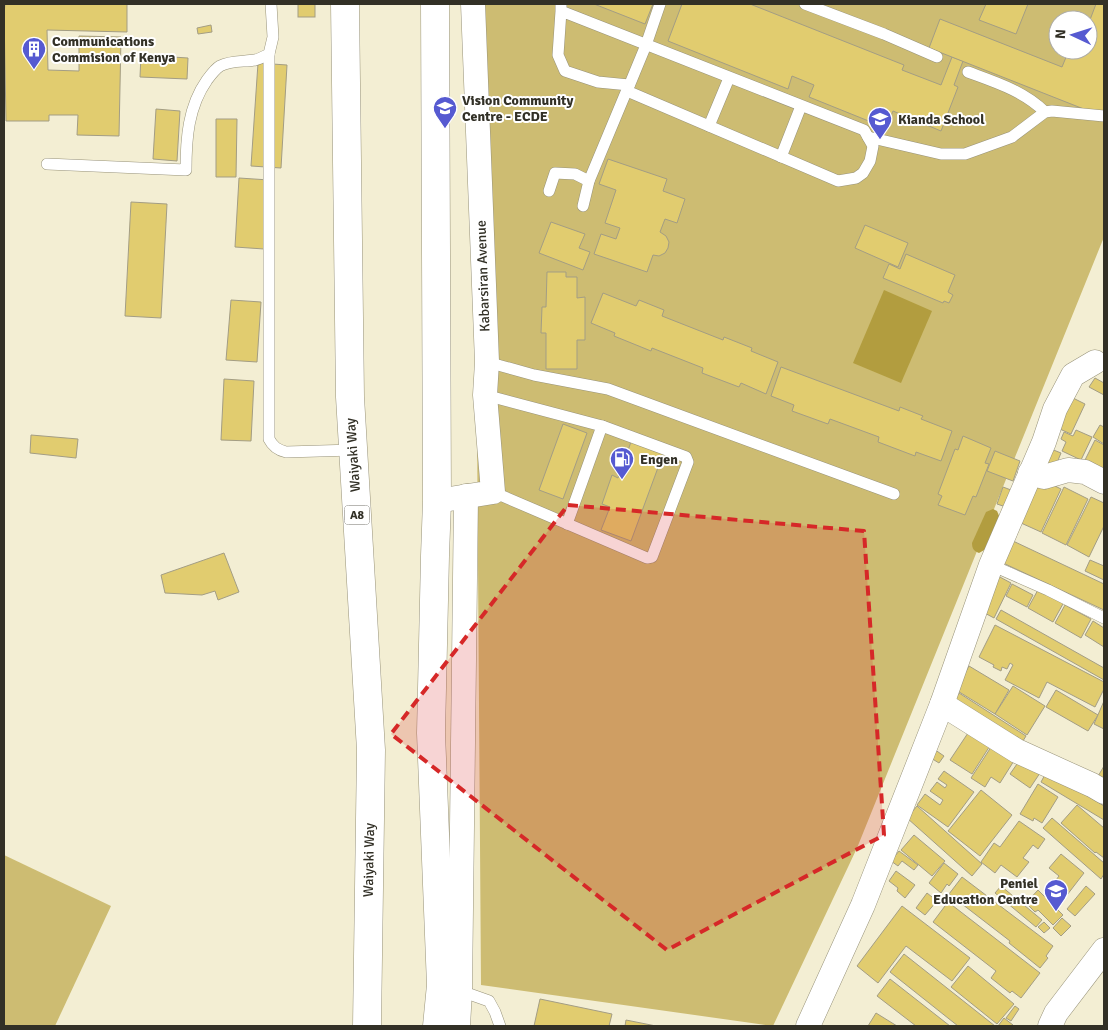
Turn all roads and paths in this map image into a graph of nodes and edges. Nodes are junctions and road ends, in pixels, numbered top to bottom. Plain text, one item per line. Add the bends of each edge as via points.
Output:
1 (271, 4) edge
2 (345, 4) edge
3 (435, 4) edge
4 (474, 4) edge
5 (660, 4) edge
6 (805, 4) edge
7 (561, 7) edge
8 (646, 45) junction
9 (269, 54) junction
10 (937, 57) dead end
11 (968, 72) dead end
12 (729, 78) junction
13 (628, 88) junction
14 (801, 106) junction
15 (1045, 112) junction
16 (1104, 116) edge
17 (709, 126) junction
18 (868, 137) junction
19 (781, 157) junction
20 (46, 164) dead end
21 (589, 182) junction
22 (549, 190) dead end
23 (583, 206) dead end
24 (487, 362) junction
25 (1095, 362) dead end
26 (485, 395) junction
27 (602, 426) junction
28 (353, 450) junction
29 (1030, 473) junction
30 (1104, 482) edge
31 (493, 492) junction
32 (894, 494) dead end
33 (466, 496) junction
34 (437, 501) junction
35 (567, 524) junction
36 (991, 565) junction
37 (1104, 618) edge
38 (942, 704) junction
39 (1104, 792) edge
40 (1104, 950) edge
41 (1094, 980) edge
42 (450, 988) junction
43 (367, 1026) edge
44 (437, 1026) edge
45 (458, 1026) edge
46 (500, 1026) edge
47 (808, 1026) edge
48 (1050, 1026) edge

1 - 9 lane via 273,37
2 - 28 highway, Waiyaki Way / A8
3 - 34 highway
4 - 24 street, Kabarsiran Avenue
5 - 8 lane
6 - 10 lane
7 - 8 lane
7 - 13 lane via 558,55 565,71
8 - 12 lane
8 - 13 lane
9 - 20 lane via 256,60 220,66 210,76 196,99 190,118 186,170
9 - 28 lane via 269,439 278,450 286,452
11 - 15 lane via 1026,97
12 - 14 lane
12 - 17 lane
13 - 17 lane
13 - 21 lane
14 - 18 lane via 864,130
14 - 19 lane
15 - 16 lane
15 - 18 lane via 1012,137 965,154 941,154
17 - 19 lane
18 - 19 lane via 873,146 870,162 856,178 838,181
21 - 22 lane via 575,174 555,173
21 - 23 lane
24 - 26 street, Kabarsiran Avenue
24 - 32 lane via 608,389
25 - 29 street via 1073,375
26 - 27 lane
26 - 31 street, Kabarsiran Avenue
27 - 35 lane
27 - 35 lane via 686,457 688,462 652,557
28 - 43 highway, Waiyaki Way / A8 via 371,750
29 - 30 street via 1044,477 1068,470 1085,472
29 - 36 street
31 - 33 street
31 - 35 lane
33 - 34 street
33 - 42 street
34 - 42 highway via 431,733
36 - 37 lane
36 - 38 street
38 - 39 street via 1017,751
38 - 47 street via 863,905
40 - 41 street
41 - 48 street via 1056,1013
42 - 44 highway
42 - 45 street
42 - 46 lane via 488,1001

